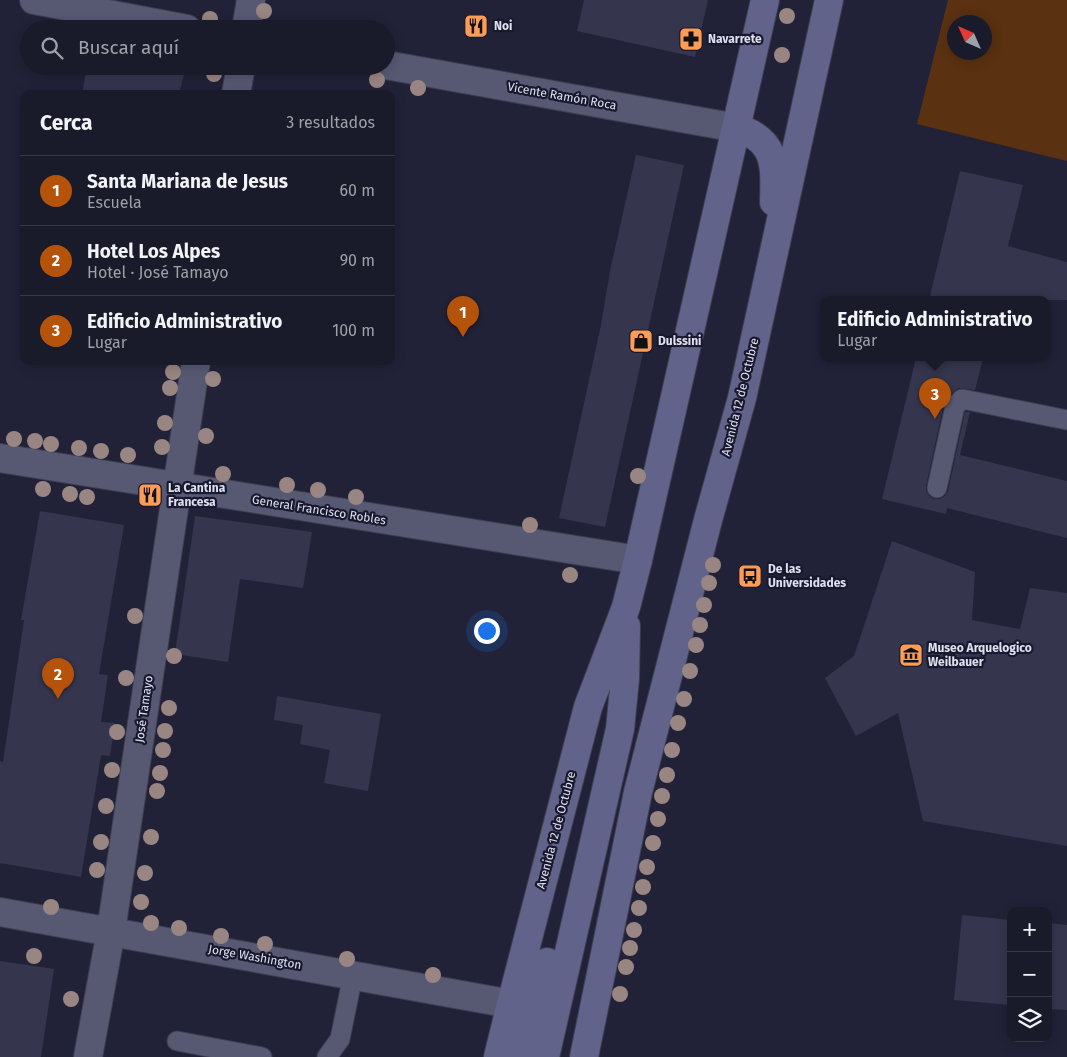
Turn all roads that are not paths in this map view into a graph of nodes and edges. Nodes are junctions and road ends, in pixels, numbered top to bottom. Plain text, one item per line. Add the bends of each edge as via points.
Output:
1 (34, 0) edge
2 (251, 0) edge
3 (766, 0) edge
4 (829, 0) edge
5 (140, 20) edge
6 (248, 20) edge
7 (395, 67) edge
8 (239, 75) edge
9 (237, 90) edge
10 (737, 128) junction
11 (774, 253) junction
12 (195, 365) edge
13 (1067, 420) edge
14 (0, 458) edge
15 (178, 487) junction
16 (937, 488) dead end
17 (638, 560) junction
18 (626, 607) junction
19 (625, 679) junction
20 (638, 792) junction
21 (0, 912) edge
22 (111, 931) junction
23 (353, 975) junction
24 (511, 1004) junction
25 (177, 1041) dead end
26 (88, 1057) edge
27 (262, 1057) edge
28 (326, 1057) edge
29 (498, 1057) edge
30 (524, 1057) edge
31 (545, 1057) edge
32 (584, 1057) edge
33 (597, 1057) edge

1 - 5 street
2 - 6 street
3 - 10 main road, Avenida 12 de Octubre
4 - 11 main road, Avenida 12 de Octubre
7 - 10 street, Vicente Ramón Roca
8 - 9 street
10 - 11 main road via 758,138 770,150 775,173
10 - 17 main road, Avenida 12 de Octubre
11 - 20 main road, Avenida 12 de Octubre via 742,398
12 - 15 street, José Tamayo
13 - 16 lane via 962,399 955,406
14 - 15 street, General Francisco Robles
15 - 17 street, General Francisco Robles
15 - 22 street, José Tamayo
17 - 18 main road, Avenida 12 de Octubre
18 - 19 main road, Avenida 12 de Octubre
18 - 24 main road, Avenida 12 de Octubre via 588,707
19 - 30 main road via 603,727
19 - 31 main road, Avenida 12 de Octubre via 620,729
20 - 32 main road, Avenida 12 de Octubre
20 - 33 main road, Avenida 12 de Octubre via 641,828 636,868
21 - 22 street, Jorge Washington
22 - 23 street, Jorge Washington
22 - 26 street, José Tamayo
23 - 24 street, Jorge Washington
23 - 28 lane via 340,1039
24 - 29 main road, Avenida 12 de Octubre
25 - 27 lane

